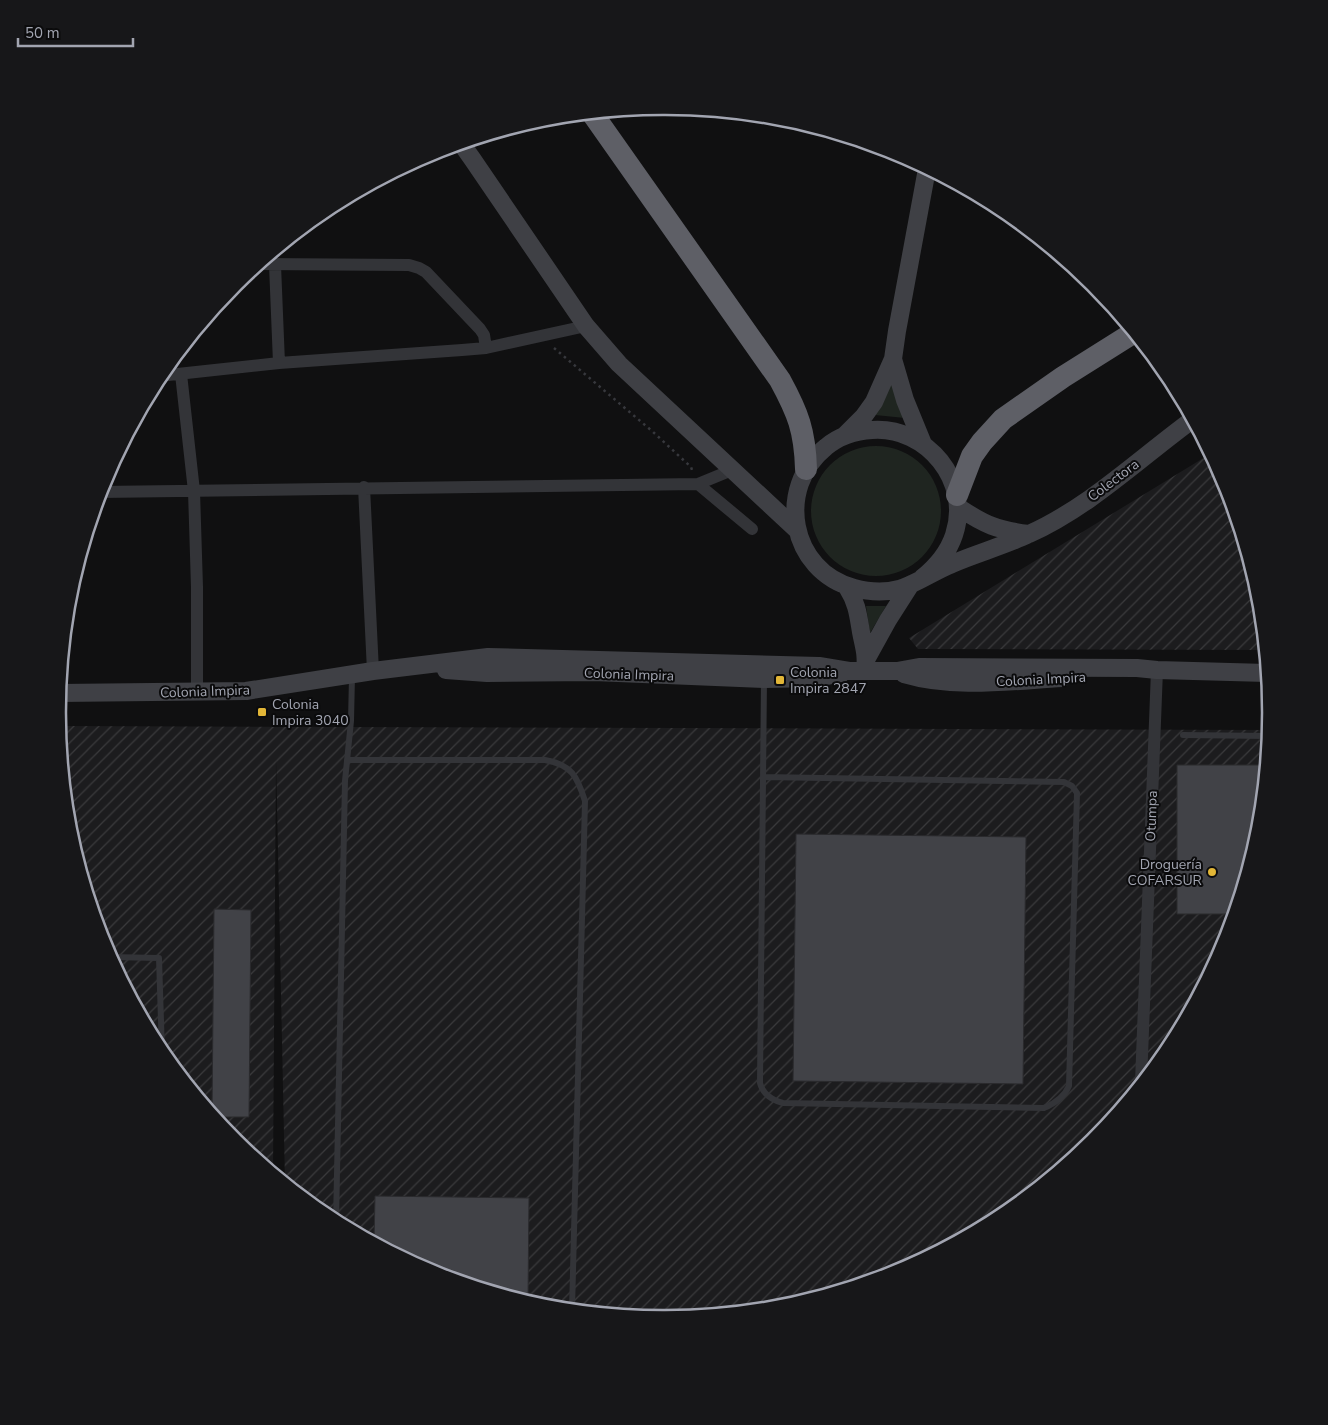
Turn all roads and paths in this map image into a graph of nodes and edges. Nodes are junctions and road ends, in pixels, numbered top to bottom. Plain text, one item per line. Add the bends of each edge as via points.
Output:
1 (596, 119) edge
2 (465, 149) edge
3 (926, 175) edge
4 (268, 265) edge
5 (275, 265) junction
6 (586, 326) junction
7 (540, 336) junction
8 (1127, 336) edge
9 (486, 348) junction
10 (893, 359) junction
11 (279, 363) junction
12 (181, 374) junction
13 (171, 375) edge
14 (1187, 424) edge
15 (845, 436) junction
16 (923, 444) junction
17 (806, 469) junction
18 (732, 470) junction
19 (698, 484) junction
20 (364, 487) junction
21 (194, 491) junction
22 (109, 492) edge
23 (957, 501) junction
24 (752, 529) dead end
25 (798, 531) junction
26 (1029, 534) junction
27 (917, 581) junction
28 (848, 587) junction
29 (408, 667) junction
30 (861, 667) junction
31 (1157, 670) junction
32 (373, 671) junction
33 (1260, 672) edge
34 (352, 675) junction
35 (764, 679) junction
36 (67, 693) edge
37 (197, 693) junction
38 (1183, 735) dead end
39 (1261, 736) edge
40 (347, 760) junction
41 (763, 777) junction
42 (119, 957) edge
43 (161, 1036) edge
44 (1141, 1071) edge
45 (336, 1213) edge
46 (572, 1303) edge

1 - 17 highway via 780,380 802,427
2 - 6 main road
3 - 10 main road
4 - 5 street
5 - 9 street via 409,265 419,268 480,329
5 - 11 street
6 - 7 street
6 - 18 main road via 619,364
7 - 9 street
7 - 19 path via 652,431 691,468
8 - 23 highway via 1003,419 972,456
9 - 11 street
10 - 15 main road via 874,402
10 - 16 main road
11 - 12 street
12 - 13 street
12 - 21 street
14 - 26 main road, Colectora via 1093,496
15 - 16 main road via 866,430 888,430
15 - 17 main road via 826,447
16 - 23 main road via 933,452 953,481
17 - 25 main road via 795,502
18 - 19 street
18 - 25 main road
19 - 20 street
19 - 24 street
20 - 21 street
20 - 32 street
21 - 22 street
21 - 37 street
23 - 26 main road via 979,521 992,527
23 - 27 main road via 958,522 950,546 934,568
25 - 28 main road via 805,550 817,566
26 - 27 main road, Colectora
27 - 28 main road via 886,592
27 - 30 main road via 888,620
28 - 30 main road via 859,613
29 - 30 main road, Colonia Impira via 488,657
29 - 32 main road, Colonia Impira
29 - 35 main road, Colonia Impira via 488,673 594,672
30 - 31 main road, Colonia Impira via 897,672 919,667
30 - 35 main road, Colonia Impira via 818,678
31 - 33 main road, Colonia Impira
31 - 44 street, Otumpa
32 - 34 main road, Colonia Impira
34 - 37 main road, Colonia Impira via 246,691
34 - 40 lane
35 - 41 lane
36 - 37 main road, Colonia Impira
38 - 39 lane
40 - 45 lane
40 - 46 lane via 545,760 568,768 579,783 584,801
41 - 41 lane via 762,1090 773,1100 783,1103 1044,1108 1065,1094 1069,1086 1077,793 1072,786 1064,782
42 - 43 lane via 159,958

